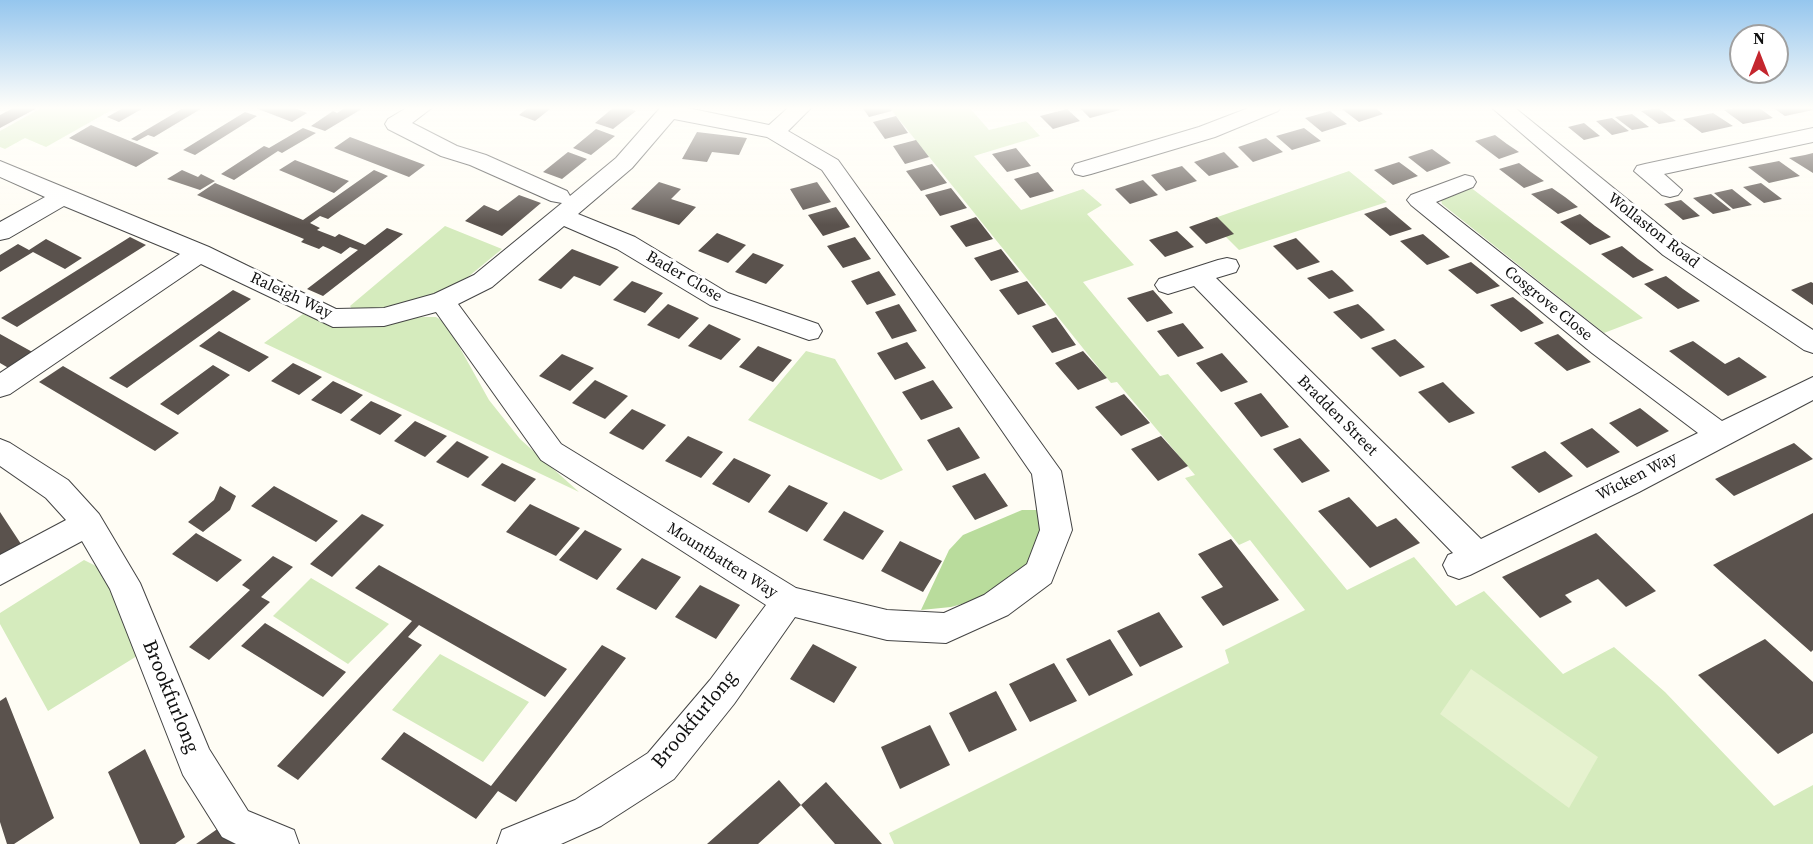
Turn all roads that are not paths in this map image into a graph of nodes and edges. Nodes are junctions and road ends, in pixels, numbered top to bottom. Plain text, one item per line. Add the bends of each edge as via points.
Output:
1 (440, 146) edge
2 (639, 146) edge
3 (798, 146) edge
4 (1159, 146) edge
5 (1548, 146) edge
6 (1747, 146) edge
7 (0, 168) edge
8 (1083, 169) dead end
9 (1465, 182) dead end
10 (1670, 190) dead end
11 (63, 196) junction
12 (560, 206) junction
13 (0, 232) edge
14 (200, 253) junction
15 (1227, 266) dead end
16 (1199, 276) junction
17 (1168, 285) dead end
18 (442, 301) junction
19 (809, 331) dead end
20 (1813, 343) edge
21 (0, 387) edge
22 (1813, 387) edge
23 (1719, 434) junction
24 (0, 451) edge
25 (88, 523) junction
26 (1468, 560) joint
27 (0, 571) edge
28 (788, 602) junction
29 (280, 844) edge
30 (516, 844) edge

1 - 12 street, Bader Close via 478,160
2 - 12 street, Raleigh Way via 624,163
3 - 28 street, Mountbatten Way via 830,165 1046,471 1056,530 1041,573 996,605 946,628 887,625
4 - 8 street
5 - 20 street, Wollaston Road via 1672,249
6 - 10 street via 1638,165
7 - 11 street, Raleigh Way
9 - 23 street, Cosgrove Close via 1419,200 1601,346
11 - 13 street
11 - 14 street, Raleigh Way
12 - 18 street, Raleigh Way via 483,280
12 - 19 street, Bader Close via 719,299
14 - 18 street, Raleigh Way via 333,318 384,317
14 - 21 street
15 - 16 street
16 - 17 street
16 - 26 street, Bradden Street
18 - 28 street, Mountbatten Way via 551,452
22 - 23 street, Wicken Way
23 - 26 street, Wicken Way
24 - 25 street, Brookfurlong via 57,489
25 - 27 street
25 - 29 street, Brookfurlong via 124,583 196,762 235,824
28 - 30 street, Brookfurlong via 661,766 588,813

